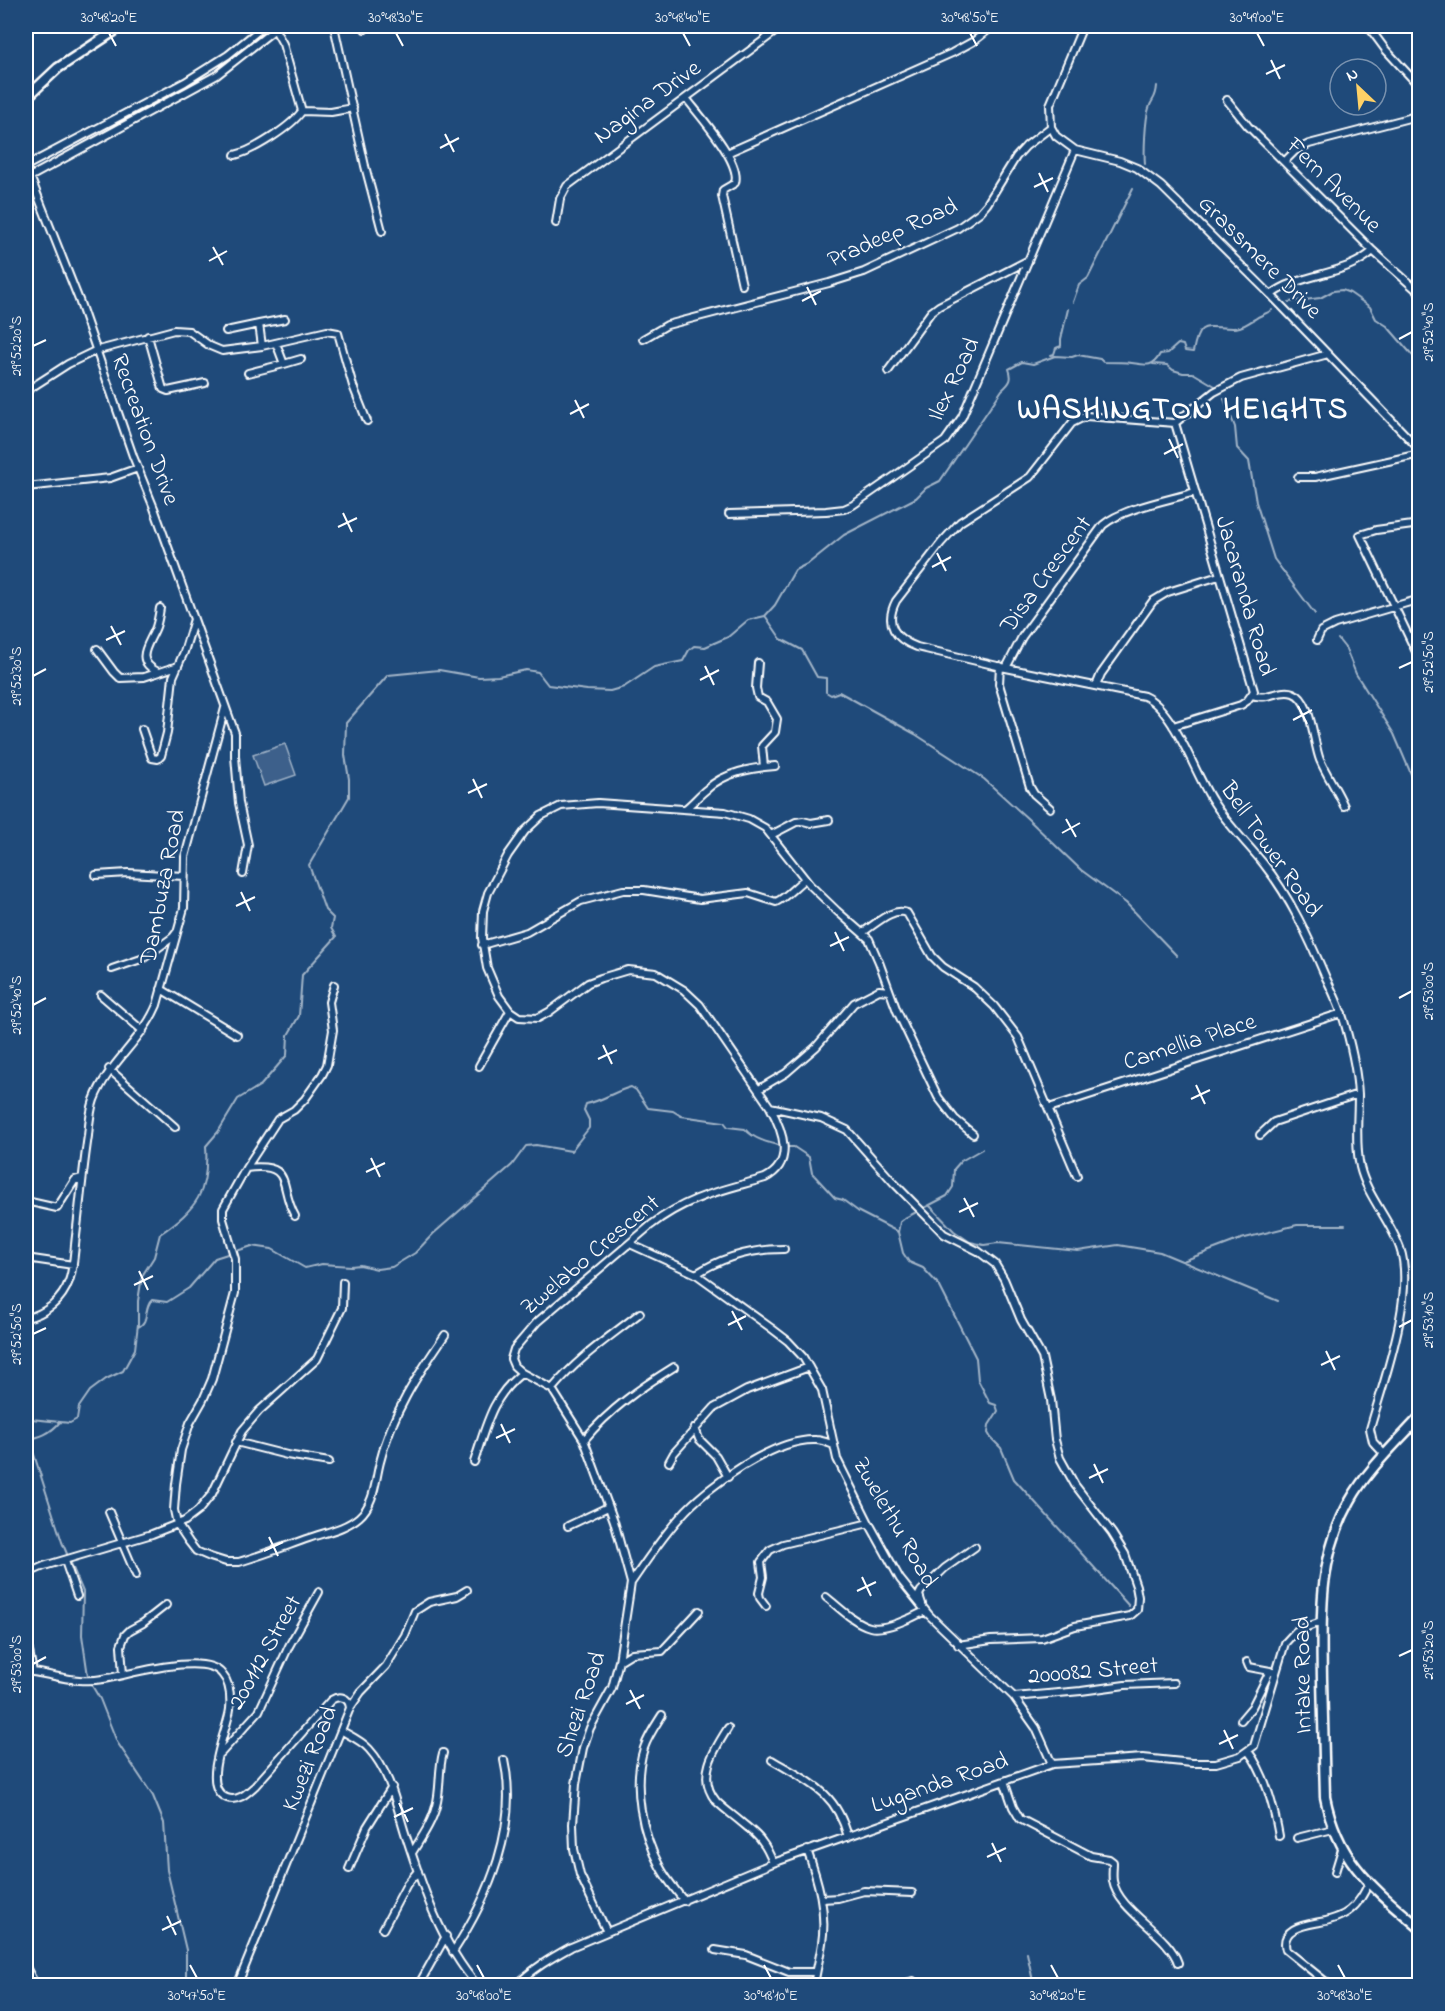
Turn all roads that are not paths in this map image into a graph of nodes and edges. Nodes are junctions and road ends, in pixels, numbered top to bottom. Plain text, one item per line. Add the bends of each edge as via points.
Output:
1 (122, 26) edge
2 (264, 26) edge
3 (334, 26) edge
4 (783, 26) edge
5 (993, 26) edge
6 (1083, 26) edge
7 (1368, 26) edge
8 (276, 27) edge
9 (1419, 87) edge
10 (26, 98) edge
11 (686, 98) junction
12 (1227, 100) dead end
13 (353, 108) junction
14 (302, 111) junction
15 (1419, 113) edge
16 (1051, 127) junction
17 (1075, 150) junction
18 (727, 153) junction
19 (235, 155) dead end
20 (1284, 162) junction
21 (26, 166) edge
22 (28, 178) edge
23 (556, 223) dead end
24 (382, 231) dead end
25 (1373, 251) junction
26 (1028, 261) junction
27 (742, 285) dead end
28 (1419, 293) edge
29 (1271, 295) junction
30 (285, 319) dead end
31 (258, 324) junction
32 (226, 331) dead end
33 (148, 336) junction
34 (643, 339) dead end
35 (276, 343) junction
36 (262, 346) junction
37 (95, 351) junction
38 (1328, 354) junction
39 (301, 359) dead end
40 (284, 364) junction
41 (888, 371) dead end
42 (248, 373) dead end
43 (205, 384) dead end
44 (26, 391) edge
45 (367, 421) dead end
46 (1175, 423) junction
47 (1419, 452) edge
48 (138, 468) junction
49 (1298, 477) dead end
50 (26, 487) edge
51 (1196, 492) junction
52 (729, 514) dead end
53 (1419, 524) edge
54 (1219, 576) junction
55 (1419, 599) edge
56 (1393, 606) junction
57 (160, 608) dead end
58 (194, 619) junction
59 (1317, 640) dead end
60 (97, 649) dead end
61 (1419, 660) edge
62 (758, 663) dead end
63 (178, 666) junction
64 (1003, 667) junction
65 (158, 672) junction
66 (1096, 686) junction
67 (1252, 695) junction
68 (225, 708) junction
69 (1173, 726) junction
70 (141, 729) dead end
71 (775, 766) dead end
72 (764, 767) junction
73 (1344, 806) dead end
74 (1050, 808) dead end
75 (685, 809) junction
76 (829, 820) dead end
77 (771, 835) junction
78 (243, 874) dead end
79 (96, 875) dead end
80 (184, 876) junction
81 (805, 879) junction
82 (179, 927) junction
83 (863, 932) junction
84 (483, 945) junction
85 (112, 969) dead end
86 (334, 985) dead end
87 (161, 989) junction
88 (889, 991) junction
89 (101, 995) dead end
90 (510, 1011) junction
91 (1342, 1013) junction
92 (142, 1031) junction
93 (237, 1035) dead end
94 (479, 1066) dead end
95 (109, 1069) junction
96 (759, 1089) junction
97 (1358, 1094) junction
98 (771, 1107) junction
99 (1049, 1108) junction
100 (175, 1127) dead end
101 (973, 1134) dead end
102 (1260, 1135) dead end
103 (246, 1168) junction
104 (1077, 1176) dead end
105 (82, 1178) junction
106 (26, 1201) edge
107 (295, 1216) dead end
108 (630, 1244) junction
109 (784, 1249) dead end
110 (26, 1258) edge
111 (73, 1265) junction
112 (696, 1274) junction
113 (343, 1282) dead end
114 (640, 1313) dead end
115 (26, 1318) edge
116 (445, 1335) dead end
117 (674, 1367) dead end
118 (809, 1367) junction
119 (522, 1373) junction
120 (552, 1389) junction
121 (1419, 1417) edge
122 (695, 1428) junction
123 (584, 1440) junction
124 (236, 1442) junction
125 (834, 1445) junction
126 (1385, 1455) junction
127 (329, 1462) dead end
128 (474, 1462) dead end
129 (669, 1462) dead end
130 (728, 1477) junction
131 (608, 1506) junction
132 (110, 1512) dead end
133 (869, 1523) junction
134 (177, 1524) junction
135 (568, 1526) dead end
136 (123, 1544) junction
137 (975, 1547) dead end
138 (65, 1561) junction
139 (26, 1575) edge
140 (136, 1575) dead end
141 (631, 1583) junction
142 (467, 1590) dead end
143 (320, 1592) dead end
144 (77, 1596) dead end
145 (826, 1596) dead end
146 (166, 1605) dead end
147 (766, 1605) dead end
148 (924, 1609) junction
149 (699, 1611) dead end
150 (1321, 1622) junction
151 (26, 1635) edge
152 (958, 1645) junction
153 (619, 1660) junction
154 (1246, 1662) dead end
155 (29, 1671) edge
156 (1273, 1672) junction
157 (123, 1675) junction
158 (1174, 1683) dead end
159 (1014, 1697) junction
160 (350, 1708) junction
161 (662, 1715) dead end
162 (1241, 1720) dead end
163 (728, 1728) dead end
164 (342, 1731) junction
165 (1248, 1751) junction
166 (443, 1753) dead end
167 (218, 1756) junction
168 (504, 1760) dead end
169 (772, 1760) dead end
170 (1052, 1764) junction
171 (1004, 1781) junction
172 (392, 1787) junction
173 (1333, 1829) junction
174 (1279, 1836) dead end
175 (848, 1837) junction
176 (1297, 1838) dead end
177 (1342, 1849) junction
178 (807, 1850) junction
179 (412, 1853) junction
180 (773, 1863) junction
181 (349, 1869) dead end
182 (418, 1871) junction
183 (1335, 1872) dead end
184 (1369, 1883) junction
185 (912, 1893) dead end
186 (822, 1899) junction
187 (684, 1901) junction
188 (1419, 1928) edge
189 (383, 1929) dead end
190 (607, 1932) junction
191 (446, 1936) junction
192 (715, 1950) dead end
193 (453, 1952) junction
194 (1178, 1963) dead end
195 (26, 1967) edge
196 (816, 1972) junction
197 (913, 1981) dead end
198 (36, 1986) edge
199 (237, 1986) edge
200 (418, 1986) edge
201 (478, 1986) edge
202 (516, 1986) edge
203 (814, 1986) edge
204 (896, 1986) edge
205 (1331, 1986) edge

1 - 10 street via 58,68
2 - 21 street via 185,82
3 - 13 street
4 - 11 street, Nagina Drive
5 - 18 street via 952,53
6 - 16 street via 1050,105
7 - 9 street
8 - 14 street
8 - 22 street via 218,75
11 - 18 street
11 - 23 street, Nagina Drive via 567,186
12 - 20 street, Fern Avenue
13 - 14 street
13 - 24 street
14 - 19 street via 267,139
15 - 20 street via 1309,144
16 - 17 street, Grassmere Drive via 1061,142
16 - 34 street, Pradeep Road via 1021,152 987,204 958,228 864,272 667,325
17 - 26 street, Ilex Road
17 - 29 street, Grassmere Drive via 1120,161 1148,176
18 - 27 street via 736,180 723,190 722,196
20 - 25 street, Fern Avenue
21 - 22 street, Recreation Drive
22 - 37 street, Recreation Drive via 79,300
25 - 28 street, Fern Avenue
25 - 29 street via 1357,263 1290,282
26 - 41 street via 931,312
26 - 52 street, Ilex Road via 962,417 945,441 843,509
29 - 38 street, Grassmere Drive
30 - 31 street
31 - 32 street
31 - 36 street
33 - 36 street via 184,329 217,350
33 - 37 street
33 - 43 street via 163,389
35 - 36 street
35 - 40 street
35 - 45 street via 327,331 338,333
37 - 44 street
37 - 48 street, Recreation Drive
38 - 46 street via 1241,378 1214,392
38 - 47 street, Grassmere Drive
39 - 40 street
40 - 42 street
46 - 51 street, Jacaranda Road
46 - 64 street, Bell Tower Road via 1093,416 1072,423 1030,477 954,528 896,602 891,616 895,633 907,644
47 - 49 street via 1315,477
48 - 50 street via 110,478
48 - 58 street, Recreation Drive
51 - 54 street, Jacaranda Road
51 - 64 street, Disa Crescent via 1110,519
53 - 56 street via 1360,535
54 - 66 street via 1168,592 1153,601
54 - 67 street, Jacaranda Road via 1253,686
55 - 56 street
56 - 59 street via 1335,624 1322,631
56 - 61 street
57 - 65 street via 145,657 150,668
58 - 63 street
58 - 68 street, Recreation Drive
60 - 65 street via 120,678
62 - 72 street via 758,697 767,702 777,719 775,732 762,746
63 - 65 street
63 - 70 street via 159,759 152,758
64 - 66 street, Bell Tower Road
64 - 74 street via 999,684 1030,787
66 - 69 street, Bell Tower Road via 1152,699
67 - 69 street, Jacaranda Road via 1241,705
67 - 73 street via 1298,695 1309,717 1321,762
68 - 78 street, Recreation Drive via 235,733 239,803 248,845
68 - 80 street, Dambuza Road via 187,849
69 - 91 street, Bell Tower Road via 1211,799 1263,864 1290,906 1310,940
71 - 72 street
72 - 75 street via 747,769 715,783
75 - 77 street via 734,814 756,822
75 - 84 street via 570,804 540,816 508,855 488,893 483,911
76 - 77 street via 796,822
77 - 81 street
79 - 80 street
80 - 82 street, Dambuza Road via 184,908
81 - 83 street
81 - 84 street via 776,902 748,893 700,899 623,890 581,901 527,932
82 - 85 street via 173,937 144,958
82 - 87 street, Dambuza Road
83 - 88 street via 874,948
83 - 99 street via 892,913 907,913 932,956 974,987 1011,1026
84 - 90 street via 493,984
86 - 103 street via 329,1002 333,1030 327,1065 305,1099 278,1119
87 - 92 street, Dambuza Road via 152,1019
87 - 93 street
88 - 96 street via 879,990 854,1003 816,1047
88 - 101 street via 938,1097
89 - 92 street
90 - 94 street
90 - 96 street, Zwelabo Crescent via 519,1017 538,1018 601,978 628,970 656,973 700,1005
91 - 97 street, Bell Tower Road
91 - 99 street, Camellia Place
92 - 95 street, Dambuza Road
95 - 100 street
95 - 105 street, Dambuza Road via 93,1101
96 - 98 street, Zwelabo Crescent
97 - 102 street via 1274,1122
97 - 126 street, Bell Tower Road via 1360,1168 1400,1250 1405,1280 1400,1317 1370,1429 1373,1442
98 - 108 street, Zwelabo Crescent via 784,1144 781,1163 773,1174 686,1202
98 - 152 street via 841,1126 944,1234 988,1257 1004,1280 1042,1357 1060,1458 1075,1485 1119,1543 1129,1564 1138,1604 1134,1613 1042,1638
99 - 104 street
103 - 107 street via 266,1166 278,1171
103 - 134 street via 223,1209 235,1259 235,1293 212,1379 181,1450 174,1510
105 - 106 street via 75,1180 57,1208
105 - 111 street, Dambuza Road
108 - 112 street, Zwelethu Road
108 - 119 street, Zwelabo Crescent via 524,1335 511,1359
109 - 112 street via 726,1258
110 - 111 street
111 - 115 street, Dambuza Road via 69,1282 58,1299 43,1313
112 - 118 street, Zwelethu Road via 788,1341
113 - 124 street via 342,1308 317,1359 259,1411
114 - 120 street via 602,1340
116 - 134 street via 391,1426 368,1507 353,1521 340,1529 239,1562 226,1562 196,1551
117 - 123 street via 624,1400
118 - 122 street via 729,1399
118 - 125 street, Zwelethu Road via 822,1390
119 - 120 street, Shezi Road
119 - 128 street via 491,1410
120 - 123 street, Shezi Road
121 - 126 street, Intake Road
122 - 129 street
122 - 130 street
123 - 131 street, Shezi Road
124 - 127 street
124 - 134 street via 212,1494 198,1511
125 - 130 street via 803,1441 755,1459
125 - 133 street, Zwelethu Road
126 - 150 street, Intake Road via 1350,1500 1334,1534 1324,1573
130 - 141 street via 680,1516
131 - 135 street
131 - 141 street, Shezi Road
132 - 136 street
133 - 147 street via 770,1550 761,1562 759,1593
133 - 148 street, Zwelethu Road via 900,1579
134 - 136 street
136 - 138 street
136 - 140 street
137 - 148 street via 921,1591
138 - 139 street
138 - 144 street
141 - 153 street, Shezi Road
142 - 160 street, Kwezi Road via 429,1602 415,1611 386,1666
143 - 167 street, 200112 Street via 259,1711
145 - 148 street via 860,1623 874,1628 902,1622
146 - 157 street via 125,1635 121,1646
148 - 152 street, Zwelethu Road
149 - 153 street via 662,1651 632,1653
150 - 156 street via 1290,1636
150 - 173 street, Intake Road via 1325,1797
151 - 155 street
152 - 159 street, Zwelethu Road
153 - 190 street, Shezi Road via 612,1688 583,1748 573,1824 580,1875
154 - 156 street via 1248,1667
155 - 157 street via 80,1681
156 - 162 street
156 - 165 street via 1254,1746
157 - 167 street via 182,1664 213,1666 228,1685 230,1710
158 - 159 street, 200082 Street
159 - 170 street, Zwelethu Road via 1036,1728
160 - 164 street, Kwezi Road
160 - 167 street via 345,1698 331,1700 243,1797 234,1800 217,1790 214,1784
161 - 187 street via 640,1760 641,1813 652,1851
163 - 180 street via 708,1767 709,1789 719,1804 761,1839
164 - 172 street via 368,1747
164 - 199 street, Kwezi Road
165 - 170 street, Luganda Road via 1231,1759 1204,1763 1143,1758
165 - 174 street via 1267,1791
166 - 179 street via 433,1816
168 - 193 street via 508,1789 504,1838 477,1910
169 - 175 street via 828,1796
170 - 171 street, Luganda Road
171 - 175 street, Luganda Road
171 - 194 street via 1020,1819 1091,1856 1113,1862 1113,1880 1120,1896 1161,1938
172 - 179 street
172 - 181 street via 367,1827
173 - 176 street
173 - 177 street, Intake Road
175 - 178 street, Luganda Road
177 - 183 street
177 - 184 street, Intake Road
178 - 180 street, Luganda Road
178 - 186 street
179 - 182 street
180 - 187 street, Luganda Road
182 - 189 street
182 - 191 street
184 - 188 street, Intake Road
184 - 205 street via 1348,1912 1299,1926 1284,1944 1286,1950
185 - 186 street via 864,1891
186 - 196 street via 823,1942
187 - 190 street, Luganda Road
190 - 202 street, Luganda Road via 550,1959
191 - 193 street
191 - 200 street
192 - 196 street via 746,1955 789,1972
193 - 201 street
195 - 198 street
196 - 203 street
197 - 204 street

